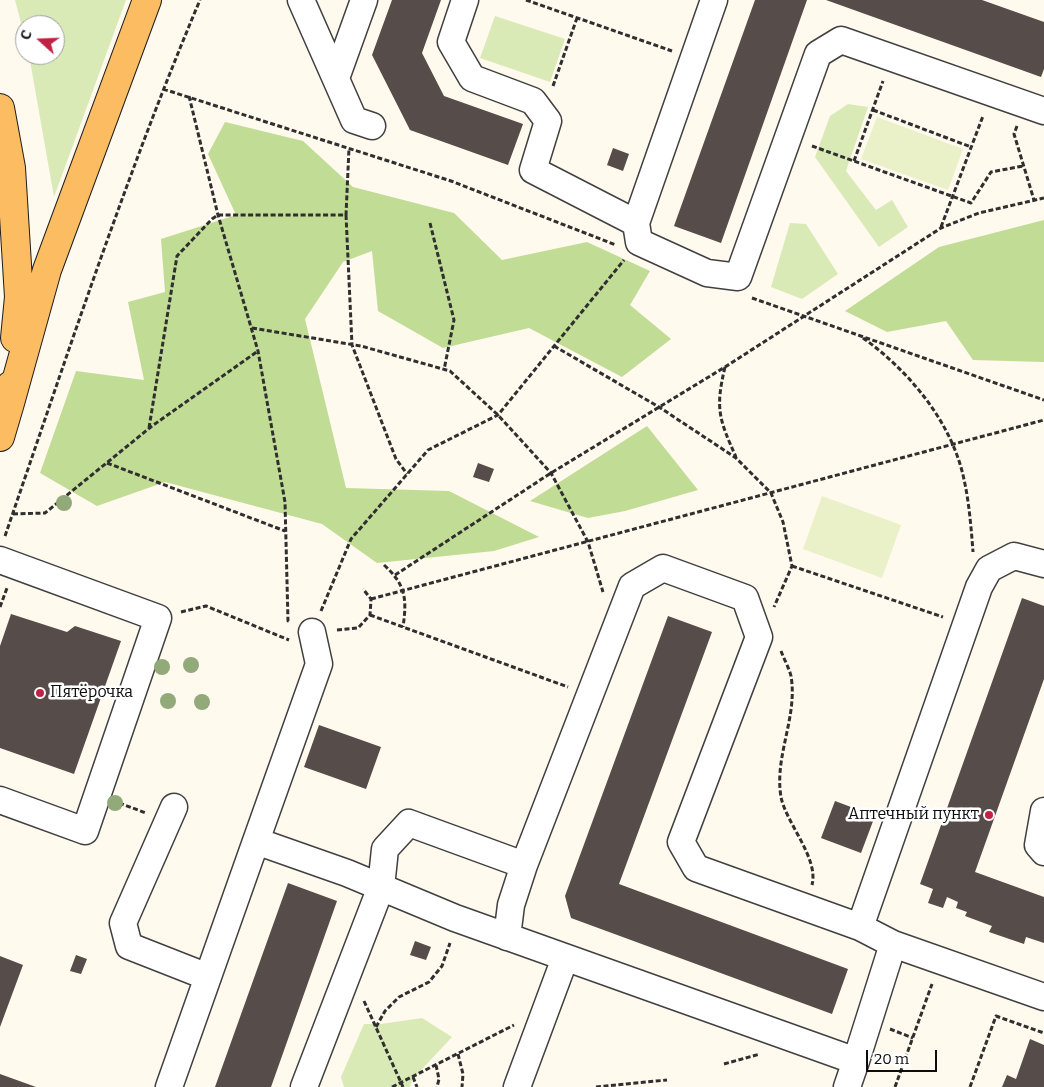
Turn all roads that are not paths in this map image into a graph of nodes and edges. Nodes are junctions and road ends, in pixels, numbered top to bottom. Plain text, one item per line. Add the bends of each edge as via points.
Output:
1 (147, 0) edge
2 (300, 0) edge
3 (364, 0) edge
4 (465, 0) edge
5 (714, 0) edge
6 (336, 78) junction
7 (0, 108) edge
8 (1034, 108) edge
9 (372, 126) dead end
10 (638, 233) junction
11 (10, 402) junction
12 (0, 436) edge
13 (2, 551) edge
14 (1044, 564) edge
15 (312, 632) road end
16 (0, 800) edge
17 (1044, 811) edge
18 (171, 814) road end
19 (256, 841) junction
20 (1044, 852) edge
21 (524, 865) junction
22 (380, 887) junction
23 (860, 927) junction
24 (507, 937) junction
25 (893, 944) junction
26 (565, 958) junction
27 (208, 977) junction
28 (1044, 997) edge
29 (856, 1061) junction
30 (169, 1087) edge
31 (304, 1087) edge
32 (517, 1087) edge
33 (847, 1087) edge

1 - 11 main road via 47,270
2 - 6 lane
3 - 6 lane
4 - 10 lane via 451,42 472,78 533,100 548,121 533,170
5 - 10 lane
6 - 9 lane via 354,120
7 - 11 main road via 11,168 19,297
8 - 10 lane via 841,40 818,54 738,278 707,273
11 - 12 main road
13 - 16 lane via 158,618 85,832
14 - 23 lane via 1014,556 989,569 966,625
15 - 19 lane via 319,664
17 - 20 lane via 1038,845
18 - 27 lane via 123,924 129,946
19 - 22 lane
19 - 27 lane
21 - 22 lane via 409,823 385,849
21 - 23 lane via 632,586 663,568 745,598 769,643 681,842 696,868
21 - 24 lane via 511,905
22 - 24 lane
22 - 31 lane
23 - 25 lane
24 - 26 lane
25 - 28 lane
25 - 29 lane
26 - 29 lane
26 - 32 lane
27 - 30 lane
29 - 33 lane

